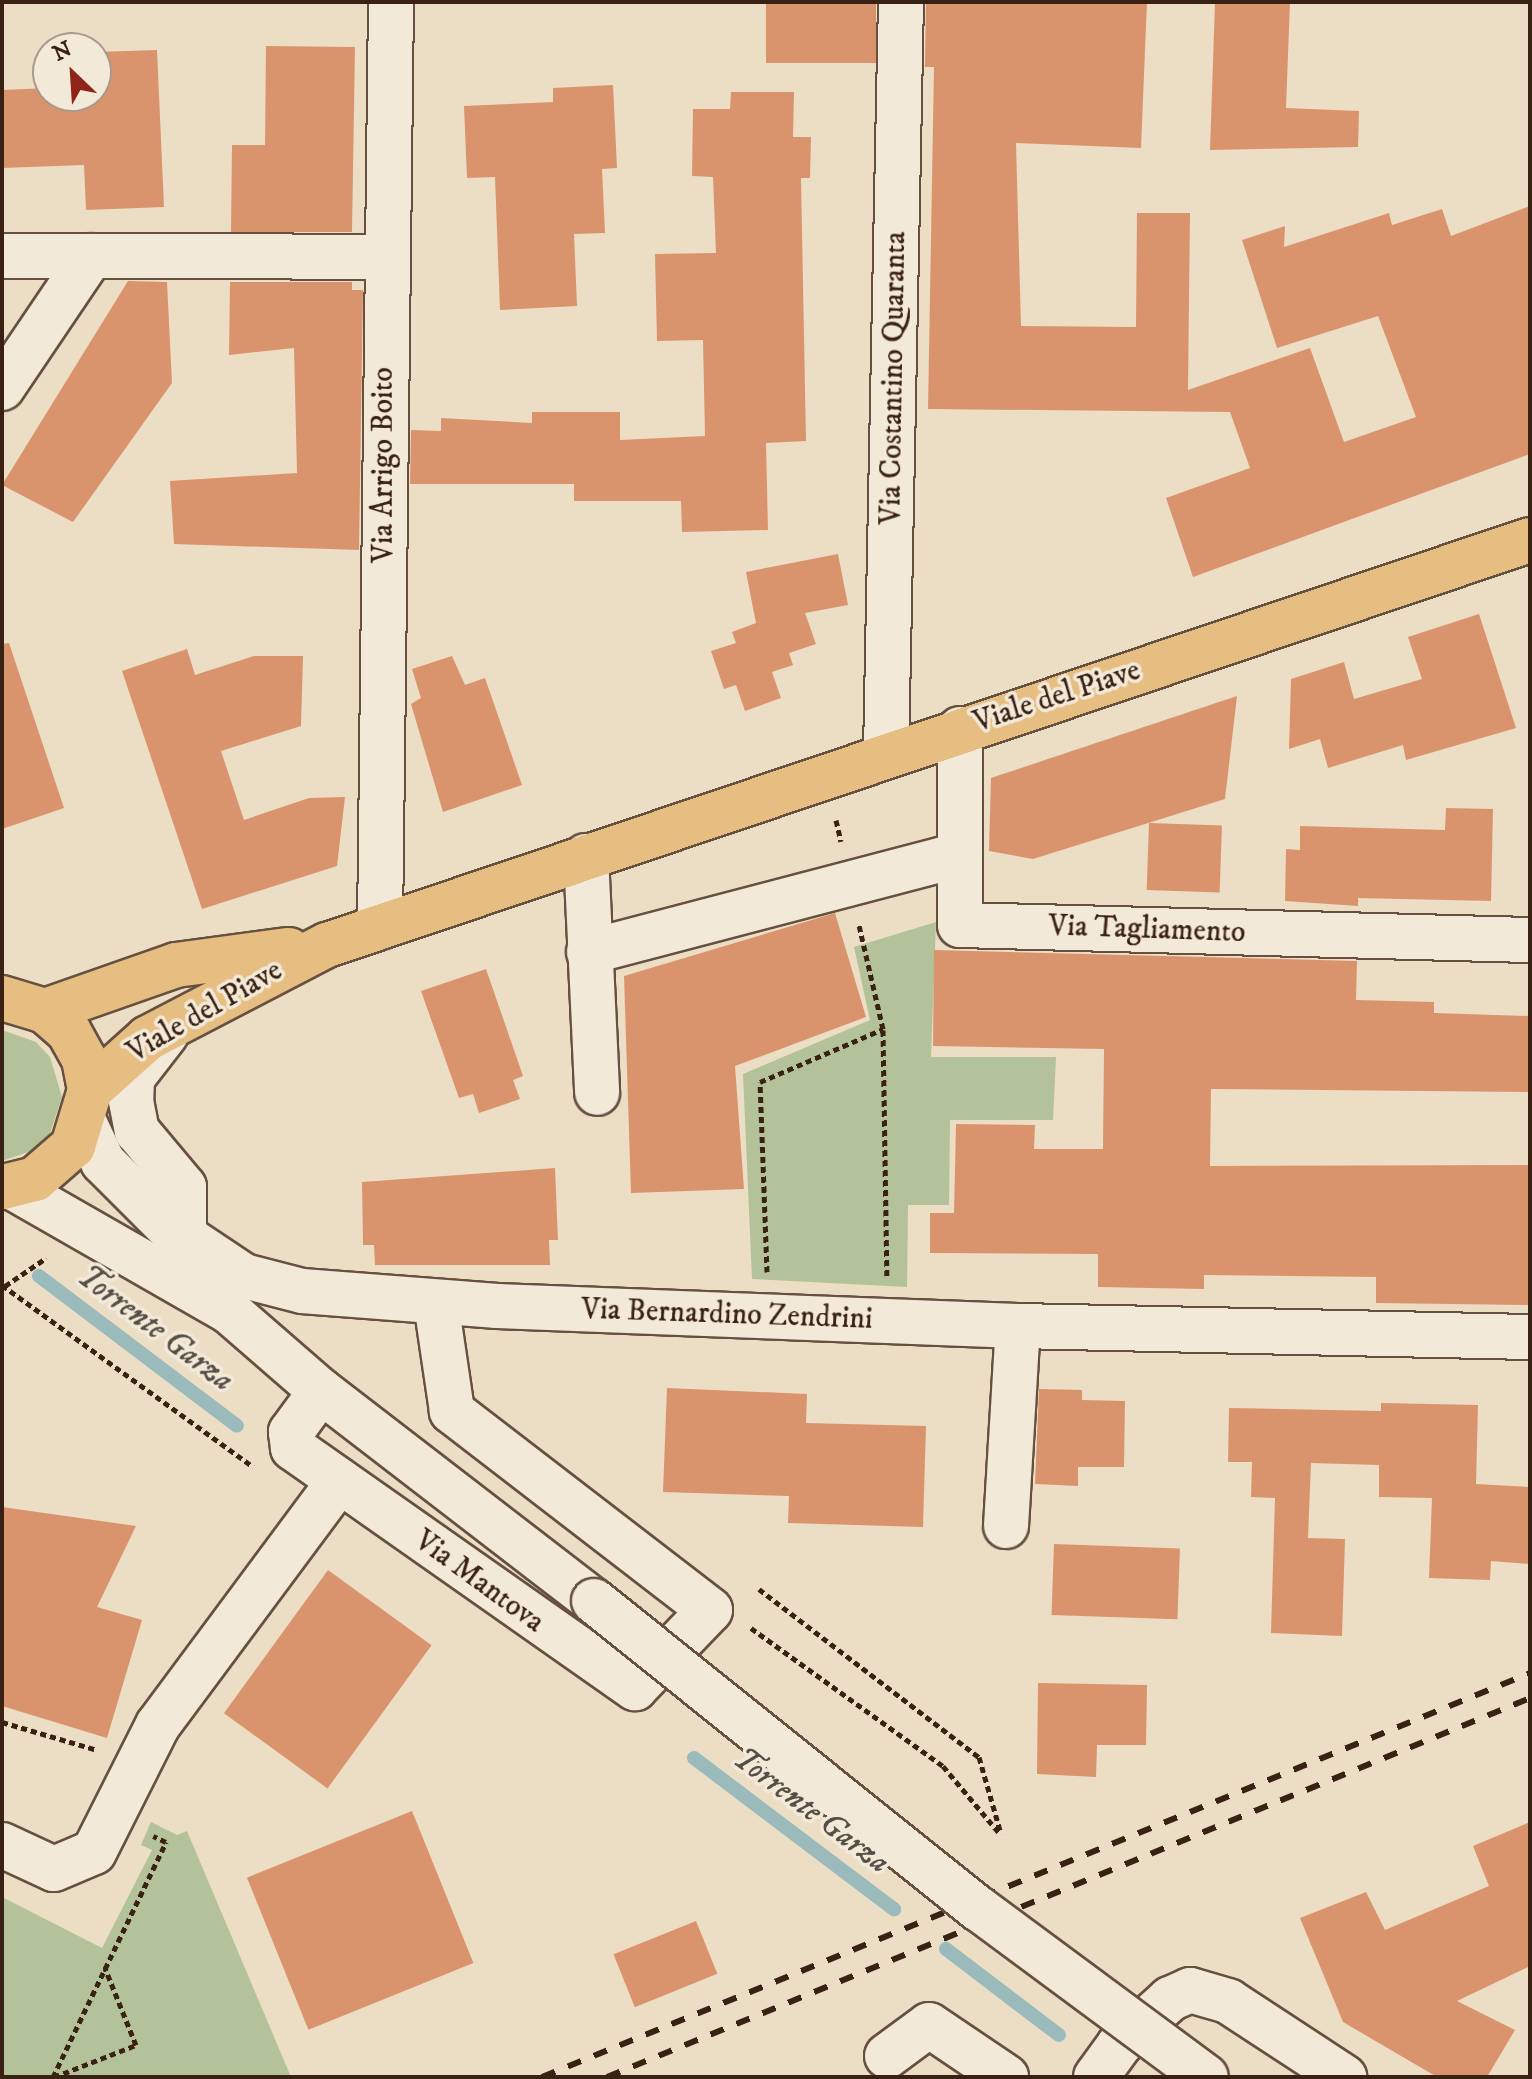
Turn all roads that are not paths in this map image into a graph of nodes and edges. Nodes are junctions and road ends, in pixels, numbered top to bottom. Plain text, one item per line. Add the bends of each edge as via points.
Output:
1 (391, 2) edge
2 (901, 2) edge
3 (2, 256) edge
4 (91, 256) junction
5 (386, 257) junction
6 (2, 388) edge
7 (1530, 540) edge
8 (960, 729) junction
9 (886, 753) junction
10 (960, 855) junction
11 (586, 856) junction
12 (380, 927) junction
13 (1530, 940) edge
14 (327, 945) junction
15 (589, 952) junction
16 (15, 998) edge
17 (180, 1019) junction
18 (597, 1093) dead end
19 (87, 1107) junction
20 (6, 1187) edge
21 (184, 1236) junction
22 (436, 1302) junction
23 (230, 1312) junction
24 (1018, 1326) junction
25 (1530, 1337) edge
26 (321, 1391) junction
27 (339, 1481) junction
28 (1006, 1526) dead end
29 (2, 1845) edge
30 (887, 2056) dead end
31 (1108, 2061) edge
32 (1006, 2077) edge
33 (1206, 2077) edge
34 (1344, 2077) edge

1 - 5 street, Via Arrigo Boito
2 - 9 street, Via Costantino Quaranta
3 - 4 street
4 - 5 street
4 - 6 street
5 - 12 street, Via Arrigo Boito
7 - 8 main road, Viale del Piave
8 - 9 main road, Viale del Piave
8 - 10 street, Via Tagliamento
9 - 11 main road, Viale del Piave
10 - 13 street, Via Tagliamento via 960,925
10 - 15 street
11 - 12 main road, Viale del Piave
11 - 15 street
12 - 14 main road, Viale del Piave
14 - 16 main road, Viale del Piave via 176,965
14 - 17 main road, Viale del Piave
15 - 18 street
16 - 19 main road via 69,1032 84,1059
17 - 19 main road, Viale del Piave via 148,1038
17 - 21 street via 132,1078 131,1101 137,1131 184,1187
19 - 20 main road via 56,1165
19 - 21 street via 103,1162
20 - 23 street
21 - 22 street, Via Bernardino Zendrini via 244,1276 302,1291
21 - 23 street
22 - 24 street, Via Bernardino Zendrini
22 - 27 street, Via Mantova via 452,1411 728,1617 635,1688
23 - 26 street
24 - 25 street, Via Bernardino Zendrini
24 - 28 street
26 - 27 street, Via Mantova via 289,1440
26 - 33 street, bridge via 979,1909
27 - 29 street via 158,1725 94,1852 54,1869
30 - 32 street via 929,2025
31 - 34 street via 1170,1999 1190,1990 1228,2001

